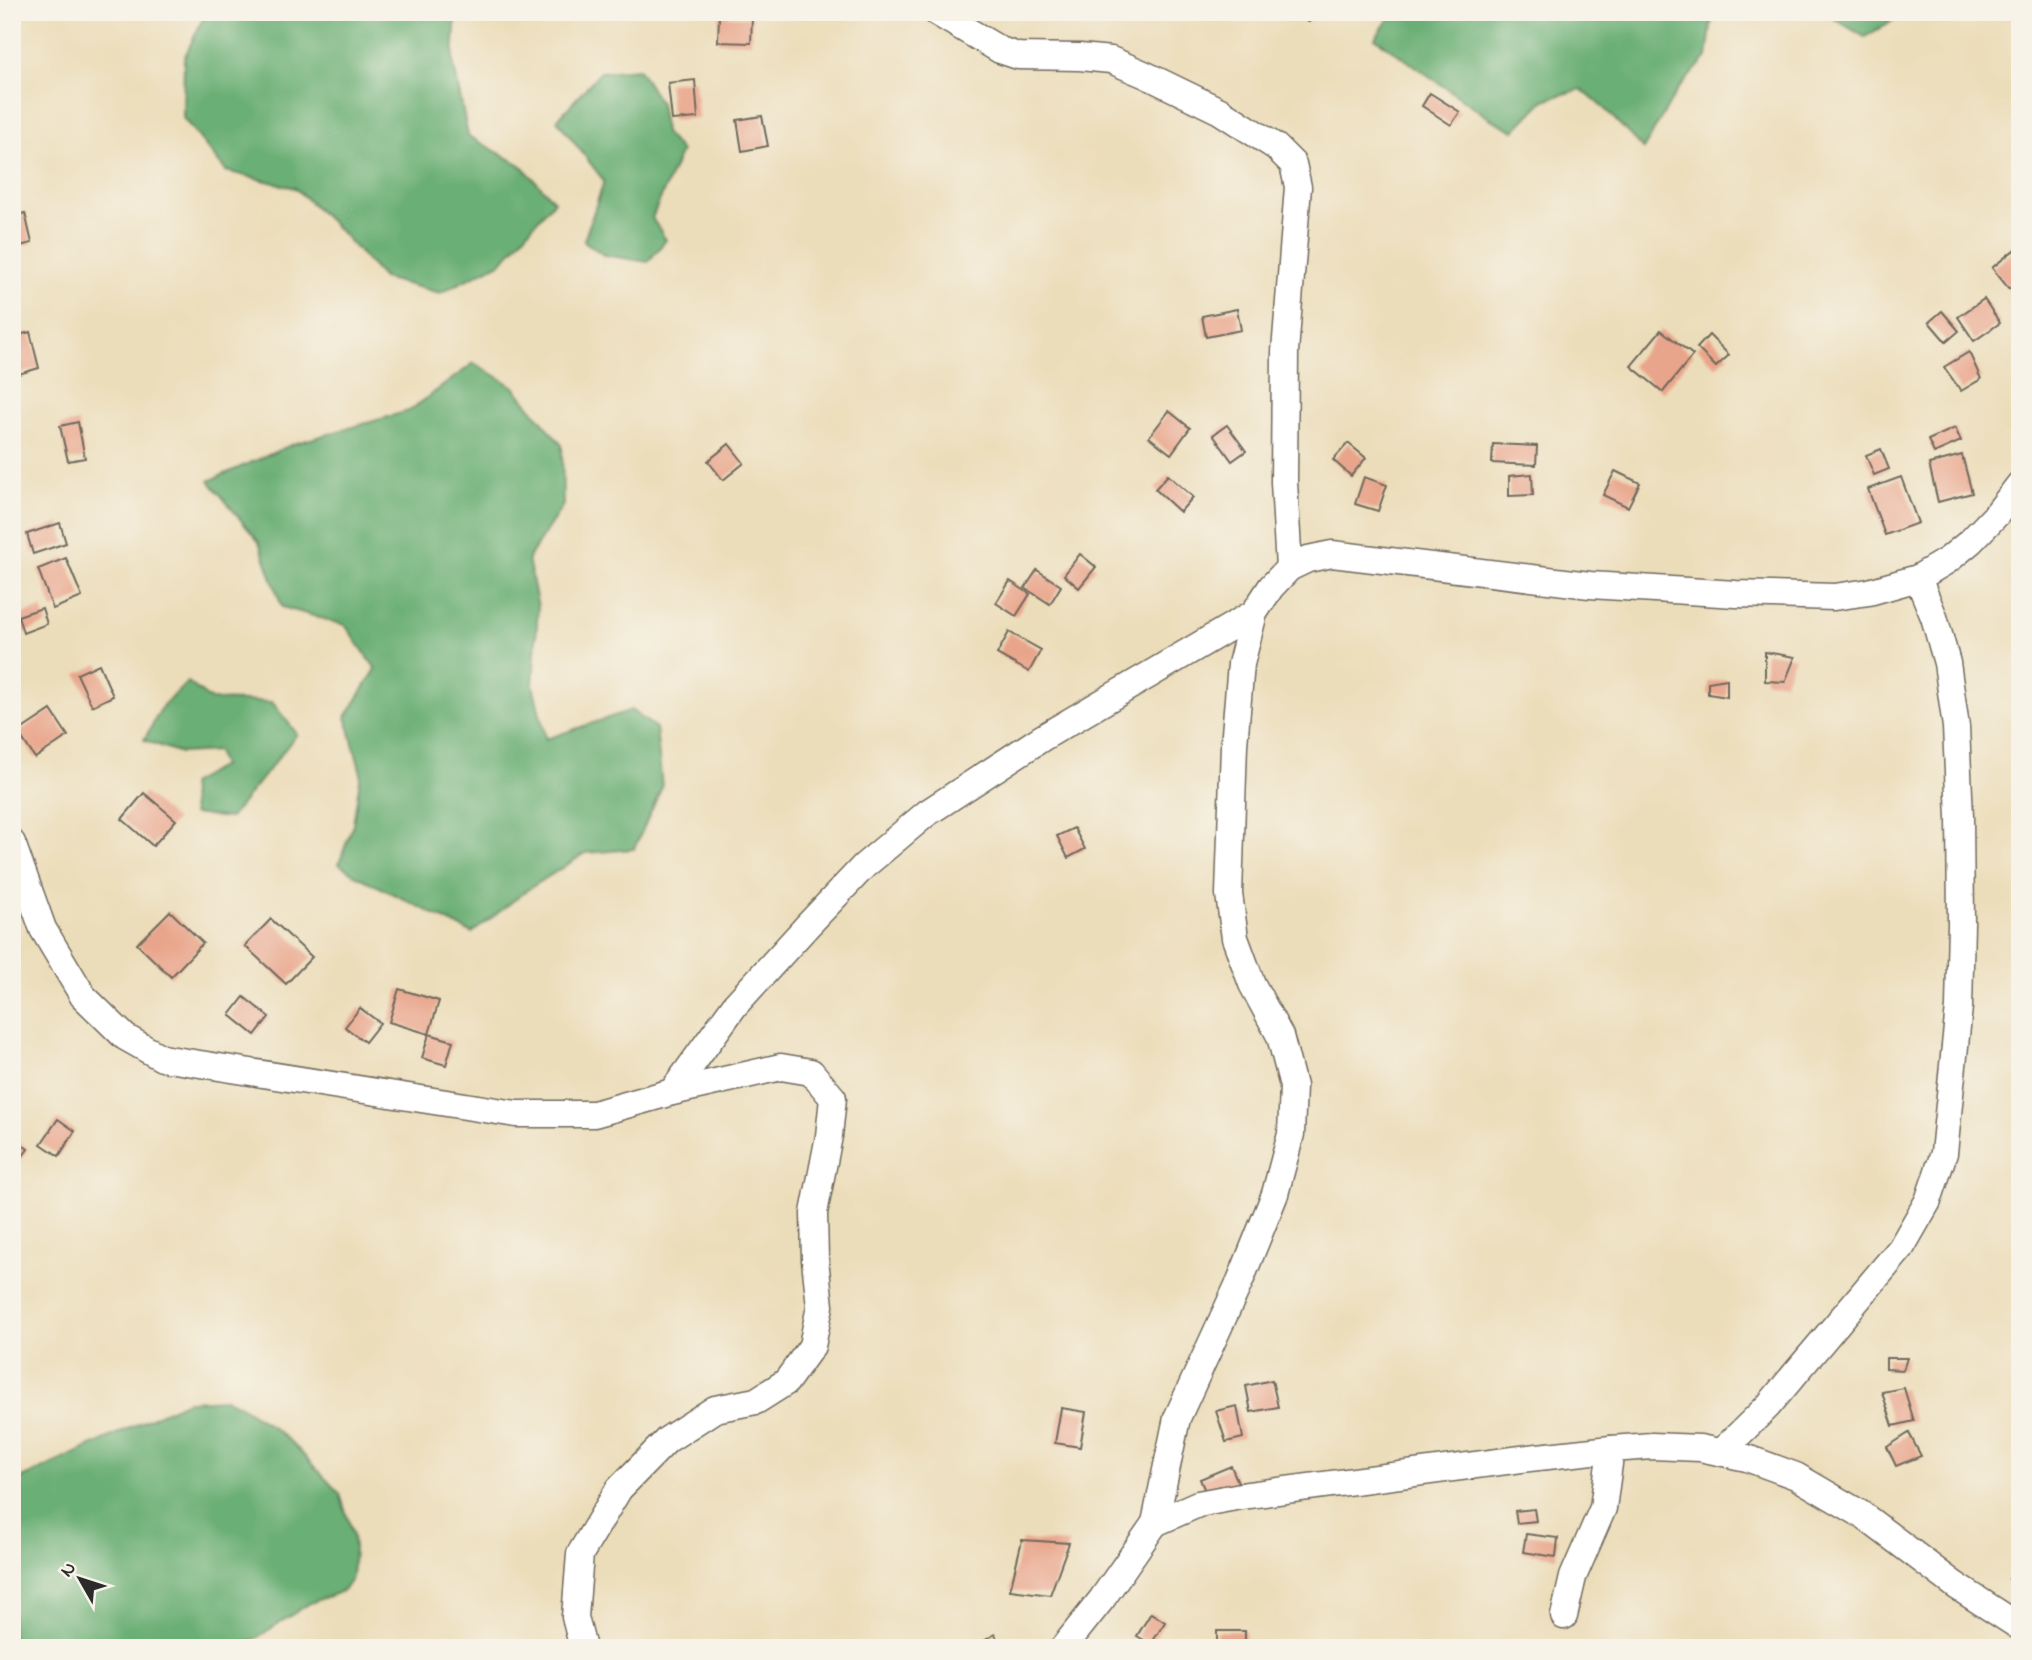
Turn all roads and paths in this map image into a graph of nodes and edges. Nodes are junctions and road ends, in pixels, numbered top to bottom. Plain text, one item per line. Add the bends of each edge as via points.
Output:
1 (936, 12) edge
2 (2020, 484) edge
3 (1289, 568) junction
4 (1918, 578) junction
5 (1254, 612) junction
6 (12, 843) edge
7 (672, 1092) junction
8 (1611, 1449) junction
9 (1721, 1452) junction
10 (1155, 1523) junction
11 (1564, 1616) dead end
12 (2020, 1628) edge
13 (583, 1648) edge
14 (1063, 1648) edge

1 - 3 street via 1018,56 1111,60 1220,111 1276,146 1293,164 1298,187 1284,365
2 - 4 street via 1970,541
3 - 4 street via 1332,554 1590,584 1834,597
3 - 5 street
4 - 9 street via 1947,663 1961,817 1958,1007 1944,1153 1928,1200 1901,1248 1768,1406
5 - 7 street via 1042,738 927,813 864,866 808,925 735,1005
5 - 10 street via 1241,664 1229,894 1235,938 1252,984 1280,1036 1293,1086 1291,1134 1265,1219 1177,1418
6 - 7 street via 43,929 83,996 125,1037 162,1058 516,1114 594,1114
7 - 13 street via 780,1067 811,1072 833,1098 814,1213 820,1306 812,1346 786,1382 756,1401 715,1409 667,1440 619,1489 580,1554 575,1617
8 - 9 street via 1652,1446
8 - 10 street via 1241,1496 1198,1504
8 - 11 street via 1603,1508 1573,1577
9 - 12 street via 1796,1476 1861,1514
10 - 14 street

